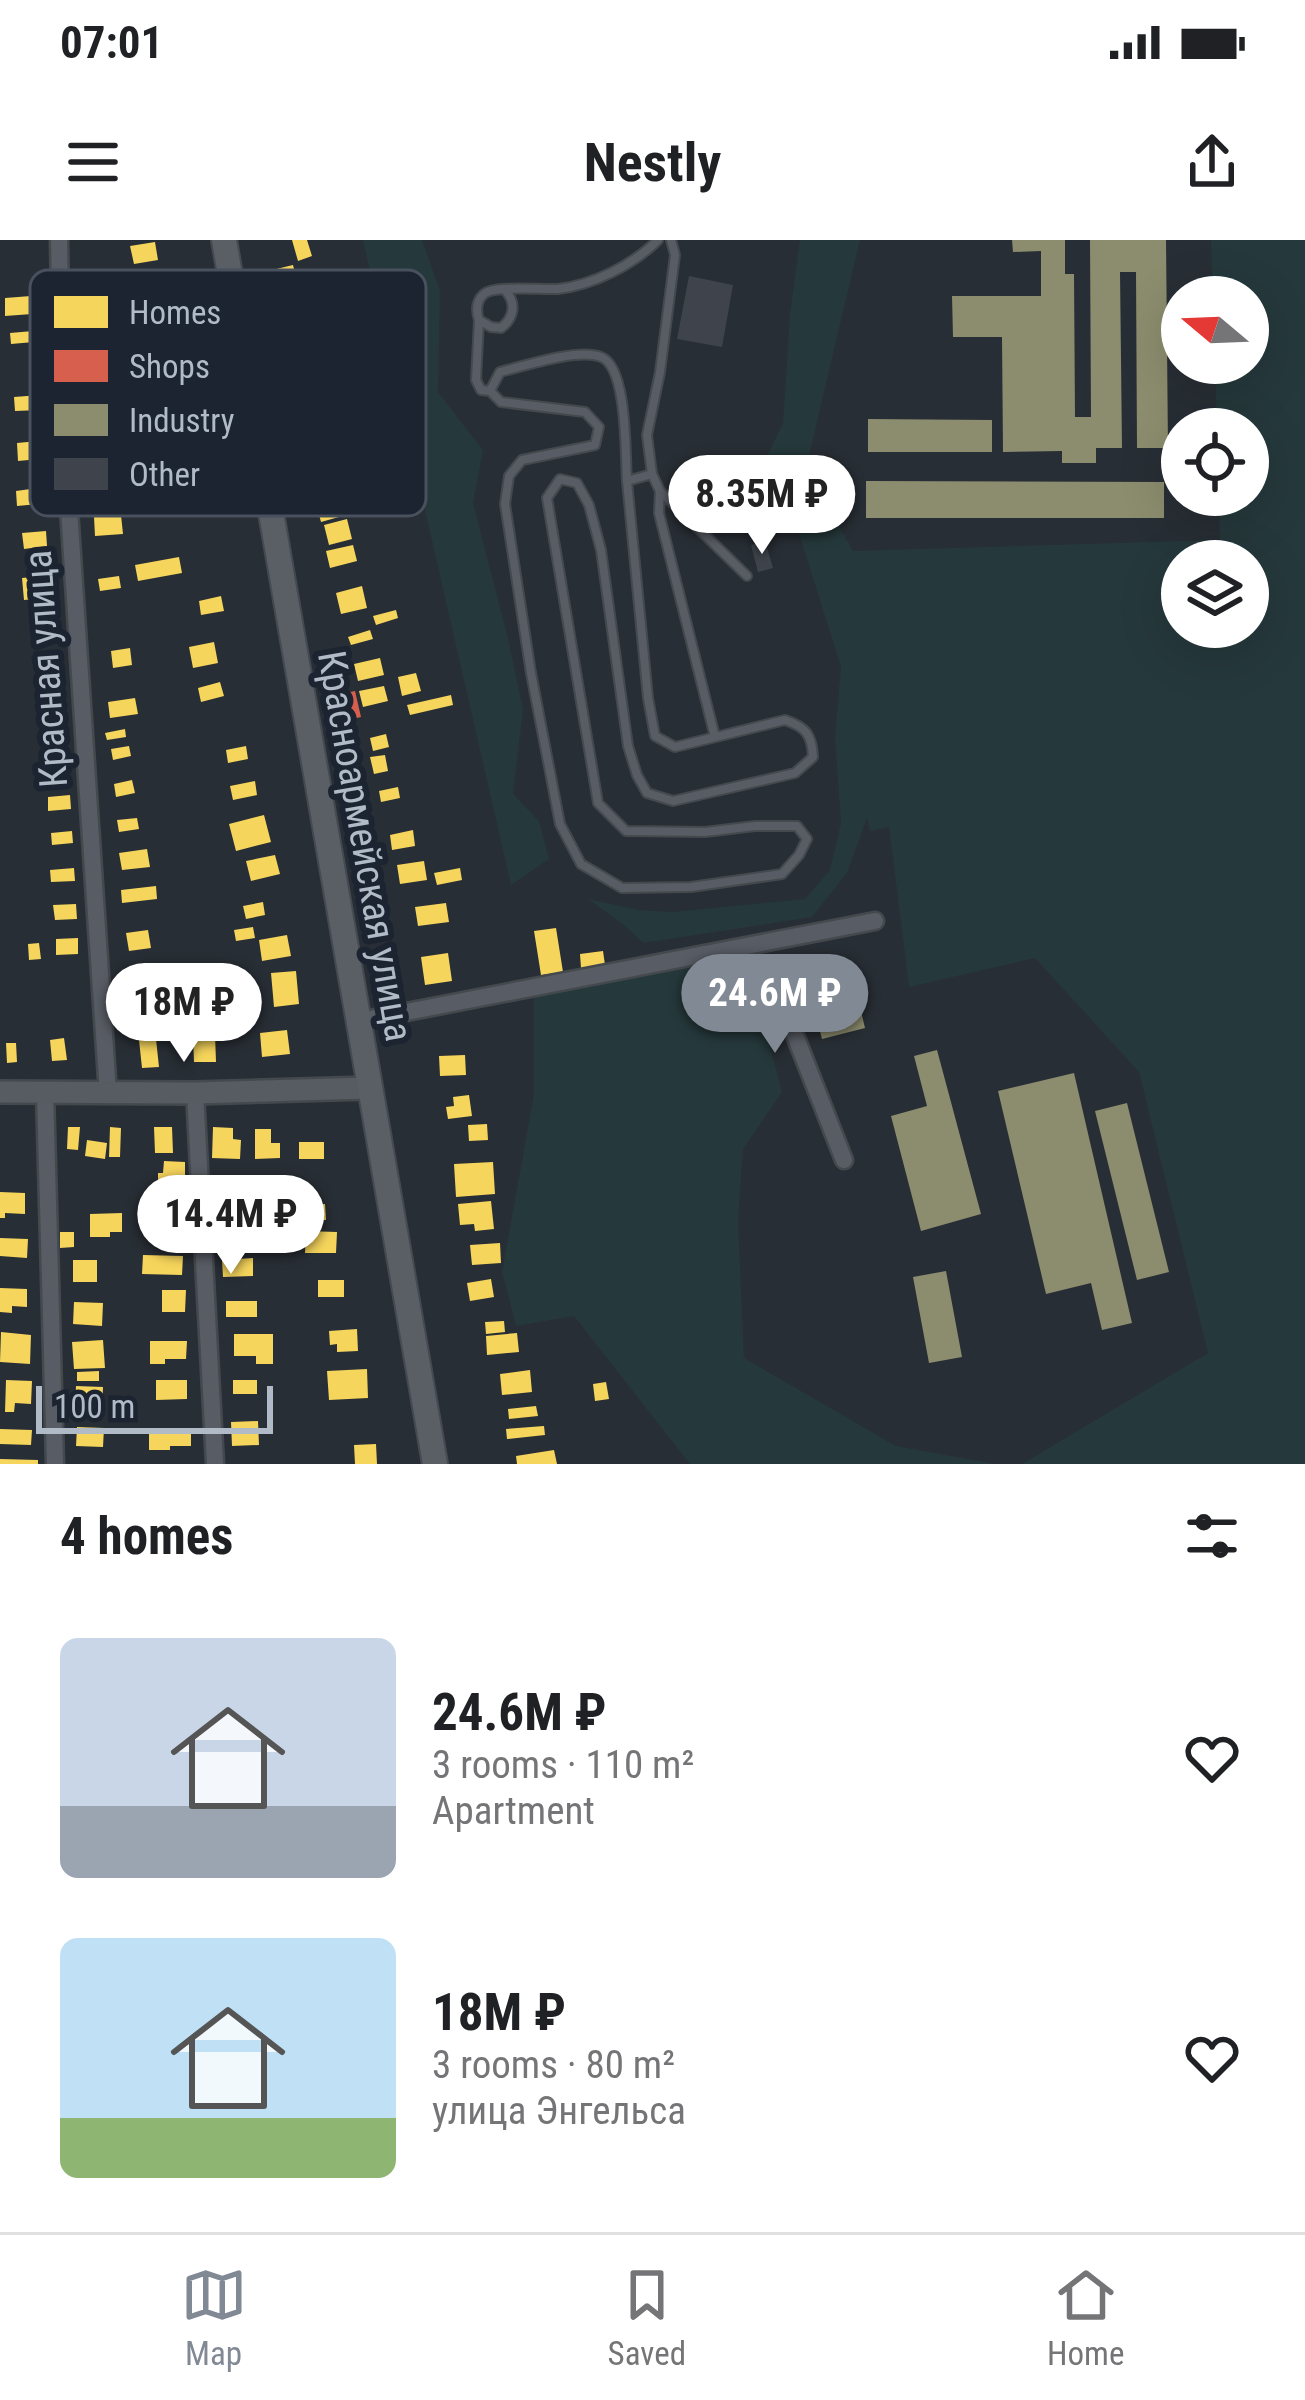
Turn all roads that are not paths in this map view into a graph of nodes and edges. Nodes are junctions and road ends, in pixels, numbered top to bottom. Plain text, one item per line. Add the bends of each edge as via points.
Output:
1 (58, 240) edge
2 (224, 240) edge
3 (658, 240) edge
4 (671, 240) edge
5 (59, 270) edge
6 (229, 270) edge
7 (505, 290) junction
8 (479, 320) junction
9 (490, 391) junction
10 (652, 474) junction
11 (627, 481) junction
12 (660, 490) junction
13 (69, 516) edge
14 (272, 516) edge
15 (747, 576) dead end
16 (716, 737) junction
17 (874, 921) dead end
18 (703, 954) junction
19 (360, 1021) junction
20 (368, 1088) junction
21 (0, 1092) edge
22 (45, 1092) junction
23 (195, 1093) junction
24 (108, 1094) junction
25 (844, 1160) dead end
26 (55, 1464) edge
27 (214, 1464) edge
28 (435, 1464) edge

1 - 5 street, Красная улица
2 - 6 main road, Красноармейская улица
3 - 7 lane via 595,280
4 - 10 lane via 661,372 647,435
7 - 8 lane via 485,292
7 - 8 lane via 514,311 508,323
8 - 9 lane via 476,380
9 - 11 lane via 500,372 602,357 619,389
9 - 16 lane via 501,402 585,412 599,427 595,445 522,460 509,476 505,504 560,824 581,864 622,888 691,887 782,874 806,839 797,826 626,831 598,802 547,498 560,479 577,483 589,505 628,746 647,793 673,801 795,773 813,758 812,738 784,720
10 - 11 lane
10 - 12 lane
11 - 16 lane via 655,736 675,747
12 - 15 lane
12 - 16 lane via 658,513
13 - 24 street, Красная улица
14 - 19 main road, Красноармейская улица
17 - 18 street
18 - 19 street
18 - 25 street via 772,977
19 - 20 main road, Красноармейская улица
20 - 23 street
20 - 28 main road, Красноармейская улица
21 - 22 street
22 - 24 street
22 - 26 street
23 - 24 street
23 - 27 street

